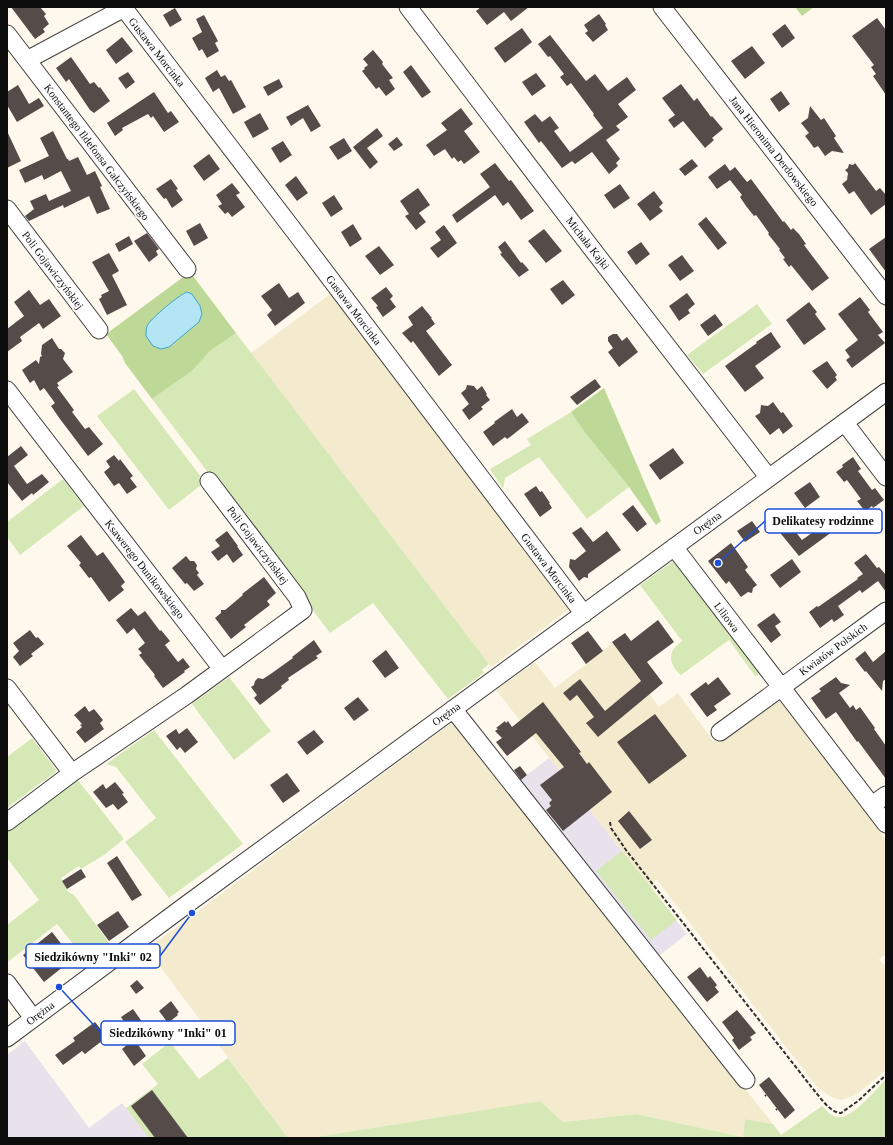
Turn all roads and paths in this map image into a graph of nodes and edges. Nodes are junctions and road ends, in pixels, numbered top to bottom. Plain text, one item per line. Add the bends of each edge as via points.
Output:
1 (124, 7) edge
2 (408, 7) edge
3 (662, 7) edge
4 (9, 41) edge
5 (27, 60) junction
6 (7, 209) edge
7 (187, 269) dead end
8 (886, 296) edge
9 (99, 330) dead end
10 (7, 390) edge
11 (886, 392) edge
12 (845, 423) junction
13 (886, 477) edge
14 (769, 478) junction
15 (210, 481) dead end
16 (674, 547) junction
17 (886, 611) edge
18 (584, 614) junction
19 (222, 668) junction
20 (781, 687) junction
21 (7, 688) edge
22 (453, 709) junction
23 (720, 732) dead end
24 (72, 773) junction
25 (886, 795) edge
26 (872, 805) junction
27 (7, 822) edge
28 (610, 822) dead end
29 (886, 824) edge
30 (7, 983) edge
31 (33, 1018) junction
32 (7, 1038) edge
33 (886, 1075) edge
34 (746, 1080) dead end

1 - 5 street
1 - 18 street, Gustawa Morcinka
2 - 14 street, Michała Kajki
3 - 8 street, Jana Hieronima Derdowskiego
4 - 5 street, Konstantego Ildefonsa Gałczyńskiego
5 - 7 street, Konstantego Ildefonsa Gałczyńskiego
6 - 9 street, Poli Gojawiczyńskiej
10 - 19 street, Ksawerego Dunikowskiego
11 - 12 street, Orężna
12 - 13 street
12 - 14 street, Orężna
14 - 16 street, Orężna
15 - 19 street, Poli Gojawiczyńskiej via 298,597 303,610
16 - 18 street, Orężna
16 - 20 street, Liliowa
17 - 20 street, Kwiatów Polskich
18 - 22 street, Orężna
19 - 24 street via 187,695
20 - 23 street
20 - 26 street, Liliowa
21 - 24 street
22 - 31 street, Orężna
22 - 34 street
24 - 27 street
25 - 26 street
26 - 29 street, Liliowa
28 - 33 path via 611,828 626,850 829,1107 841,1113
30 - 31 street
31 - 32 street, Orężna

